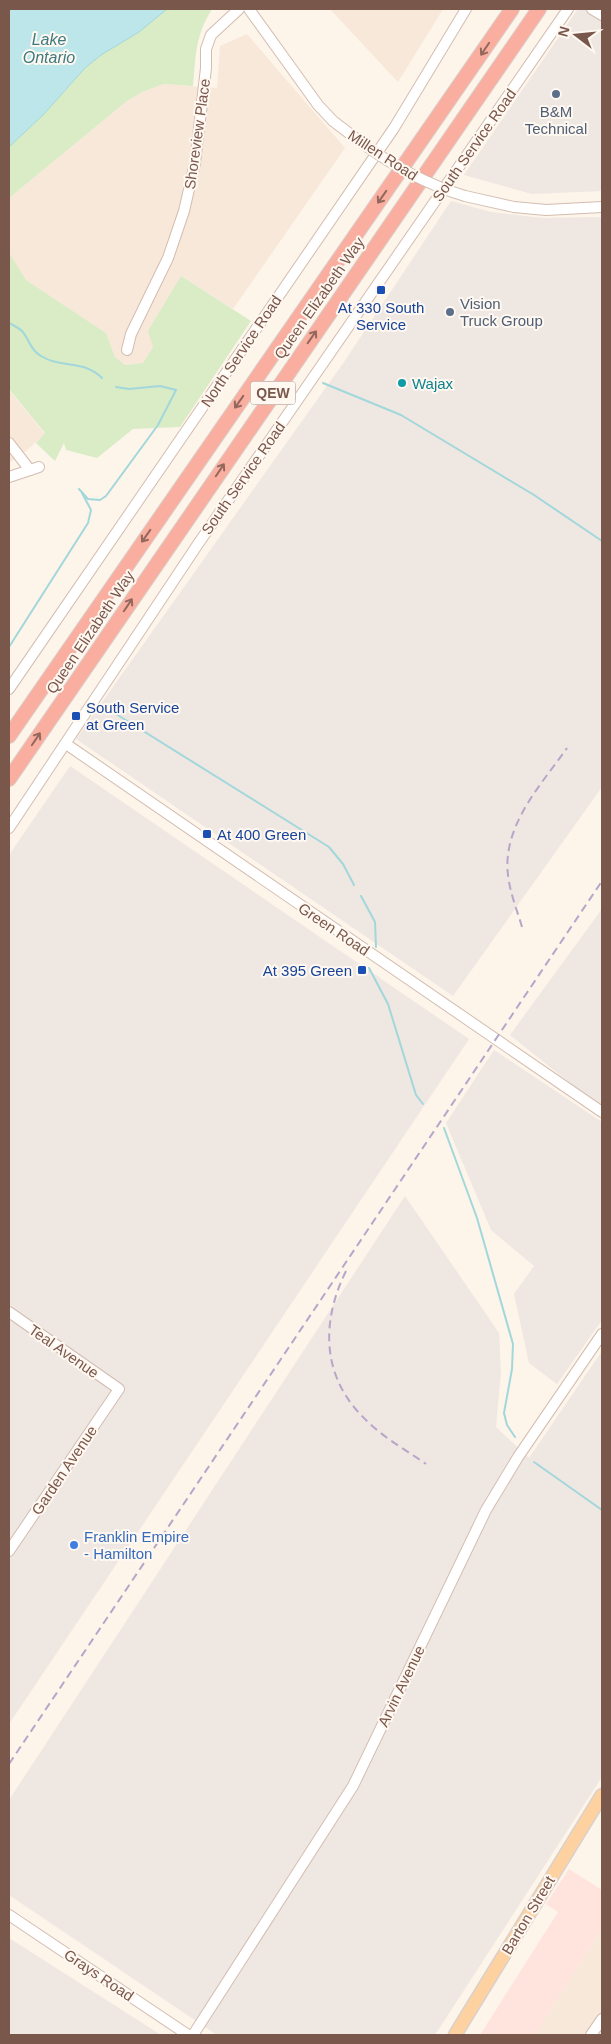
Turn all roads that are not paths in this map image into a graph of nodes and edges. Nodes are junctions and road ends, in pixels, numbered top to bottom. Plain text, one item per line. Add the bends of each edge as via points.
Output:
1 (239, 9) edge
2 (249, 9) edge
3 (466, 9) edge
4 (512, 9) edge
5 (539, 9) edge
6 (568, 9) edge
7 (592, 9) edge
8 (602, 15) edge
9 (602, 207) edge
10 (127, 350) dead end
11 (9, 443) edge
12 (9, 477) edge
13 (9, 689) edge
14 (9, 736) edge
15 (66, 744) junction
16 (9, 779) edge
17 (9, 828) edge
18 (602, 1112) edge
19 (9, 1312) edge
20 (602, 1334) edge
21 (119, 1389) joint
22 (9, 1551) edge
23 (602, 1795) edge
24 (9, 1915) edge
25 (602, 2019) edge
26 (188, 2035) edge
27 (193, 2035) edge
28 (455, 2035) edge
29 (591, 2035) edge

1 - 10 street, Shoreview Place via 211,35 206,49 195,164 184,211 168,258 131,334
2 - 9 street, Millen Road, bridge via 333,121 410,175 447,191 514,207 546,210
3 - 13 street, North Service Road via 394,128
4 -> 14 highway, Queen Elizabeth Way / QEW
16 -> 5 highway, Queen Elizabeth Way / QEW
6 - 15 street, South Service Road via 198,544
7 - 8 street
11 - 12 street via 34,469
15 - 17 street, South Service Road
15 - 18 street, Green Road
19 - 21 street, Teal Avenue
20 - 27 street, Arvin Avenue via 486,1510 353,1786
21 - 22 street, Garden Avenue
23 - 28 main road, Barton Street
24 - 26 street, Grays Road
25 - 29 street

